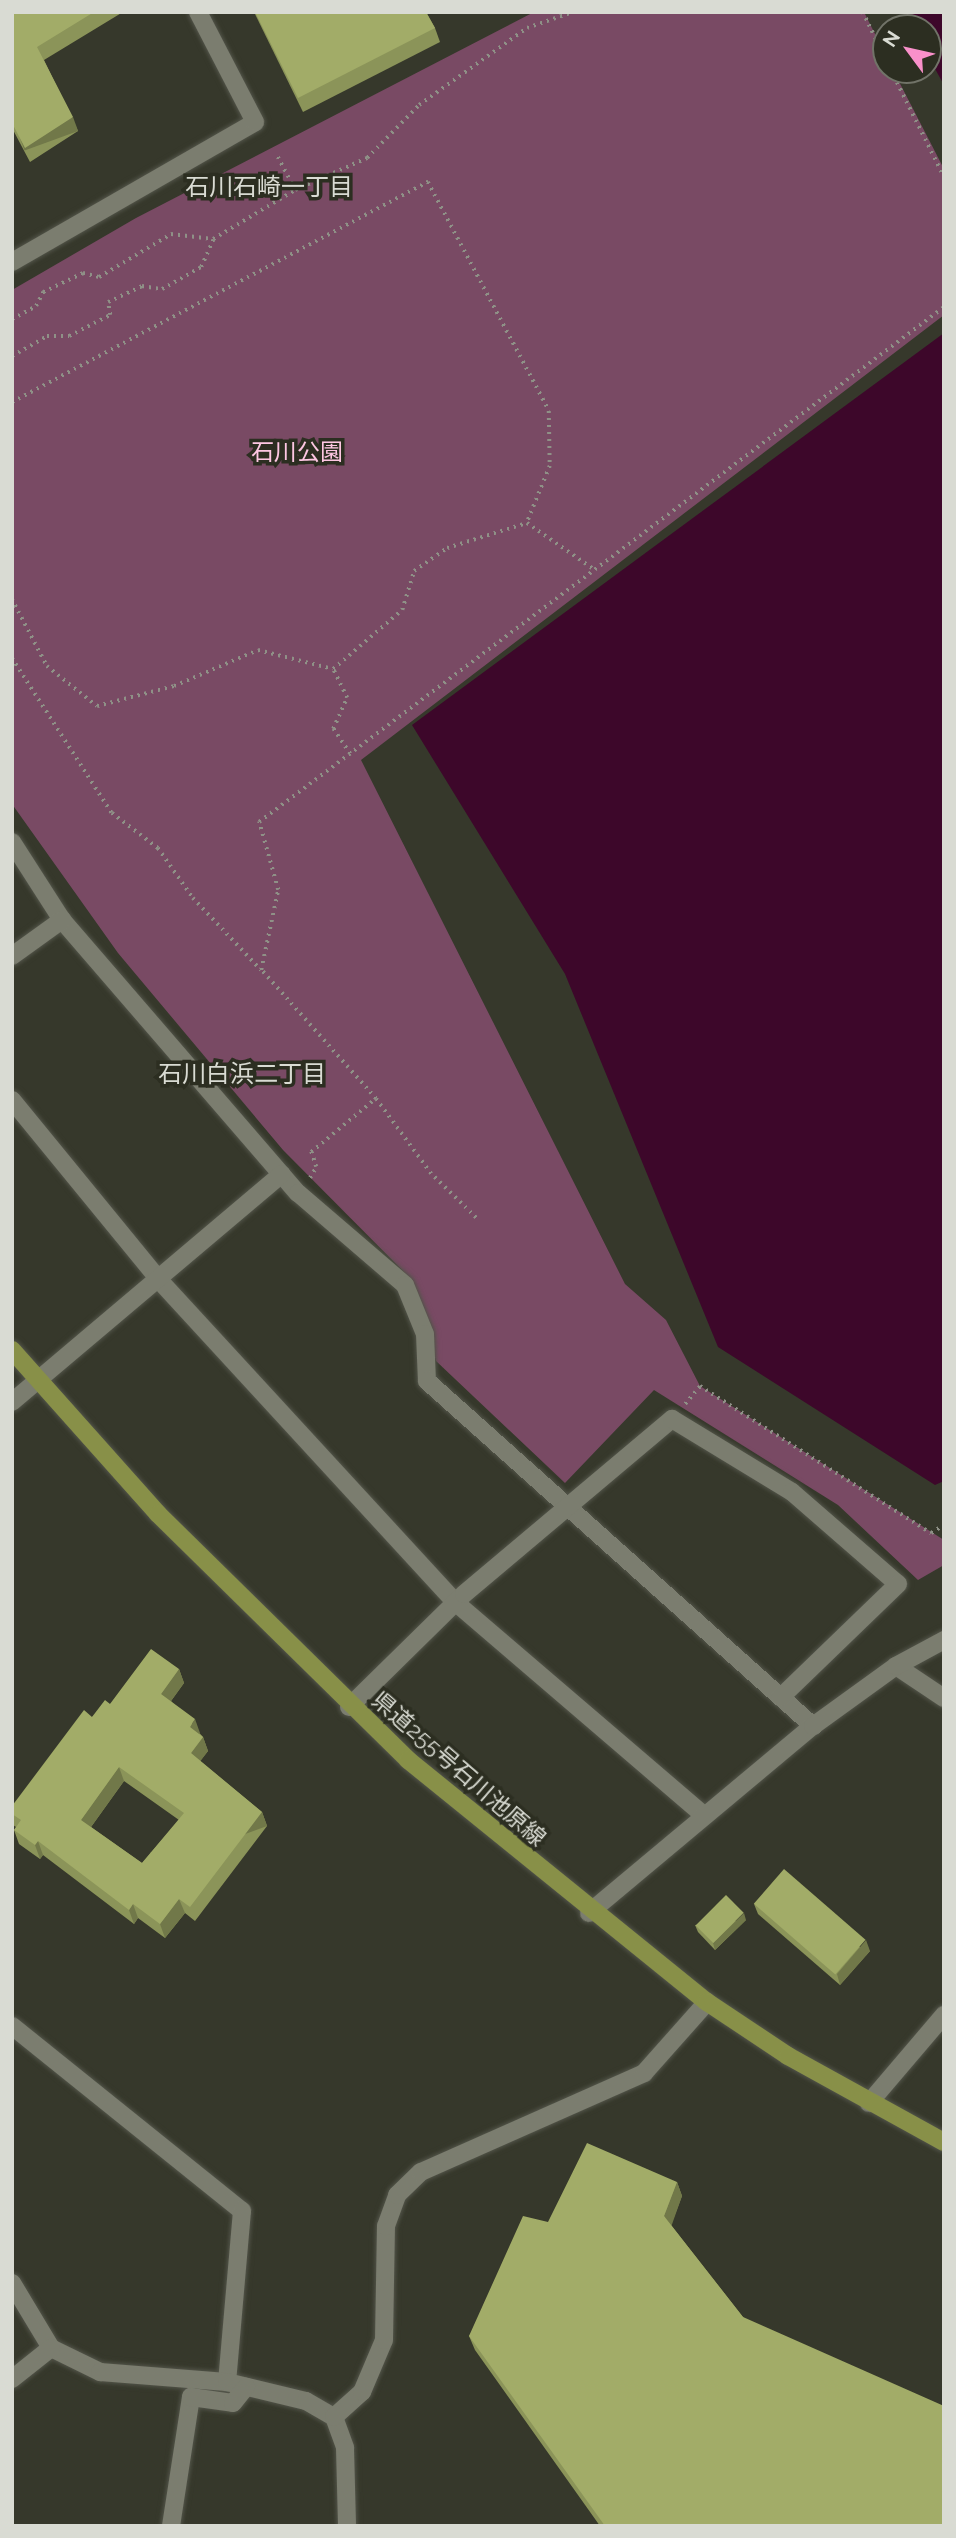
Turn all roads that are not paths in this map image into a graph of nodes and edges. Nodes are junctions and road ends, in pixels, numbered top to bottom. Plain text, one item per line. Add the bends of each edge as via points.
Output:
1 (198, 12) edge
2 (12, 262) edge
3 (12, 842) edge
4 (62, 920) junction
5 (12, 956) edge
6 (12, 1100) edge
7 (282, 1174) junction
8 (160, 1281) junction
9 (12, 1350) edge
10 (38, 1382) junction
11 (12, 1402) edge
12 (568, 1504) junction
13 (455, 1602) junction
14 (944, 1640) edge
15 (896, 1666) junction
16 (781, 1697) junction
17 (944, 1698) edge
18 (349, 1707) junction
19 (813, 1726) junction
20 (702, 1814) junction
21 (589, 1913) junction
22 (707, 2002) junction
23 (944, 2015) edge
24 (12, 2026) edge
25 (869, 2103) junction
26 (944, 2142) edge
27 (12, 2283) edge
28 (51, 2348) junction
29 (12, 2379) edge
30 (227, 2382) junction
31 (246, 2387) junction
32 (334, 2417) junction
33 (171, 2526) edge
34 (347, 2526) edge

1 - 2 street via 255,122
3 - 4 street
4 - 5 street
4 - 7 street
6 - 8 street
7 - 8 street
7 - 12 street via 405,1284 425,1334 427,1381
8 - 10 street
8 - 13 street
9 - 10 main road, 県道255号石川池原線
10 - 11 street
10 - 18 main road, 県道255号石川池原線 via 158,1514
12 - 13 street
12 - 16 street
12 - 16 street via 672,1419 792,1492 898,1584
13 - 18 street
13 - 20 street
14 - 15 street
15 - 17 street
15 - 19 street
16 - 19 street
18 - 21 main road, 県道255号石川池原線
19 - 20 street
20 - 21 street
21 - 22 main road, 県道255号石川池原線
22 - 25 main road, 県道255号石川池原線
22 - 32 street via 644,2073 421,2172 397,2195 386,2226 384,2340 362,2392
23 - 25 street
24 - 30 street via 242,2211
25 - 26 main road, 県道255号石川池原線
27 - 28 street
28 - 29 street
28 - 30 street via 100,2372
30 - 31 street
31 - 32 street via 306,2401
31 - 33 street via 233,2403 191,2397
32 - 34 street via 345,2448

